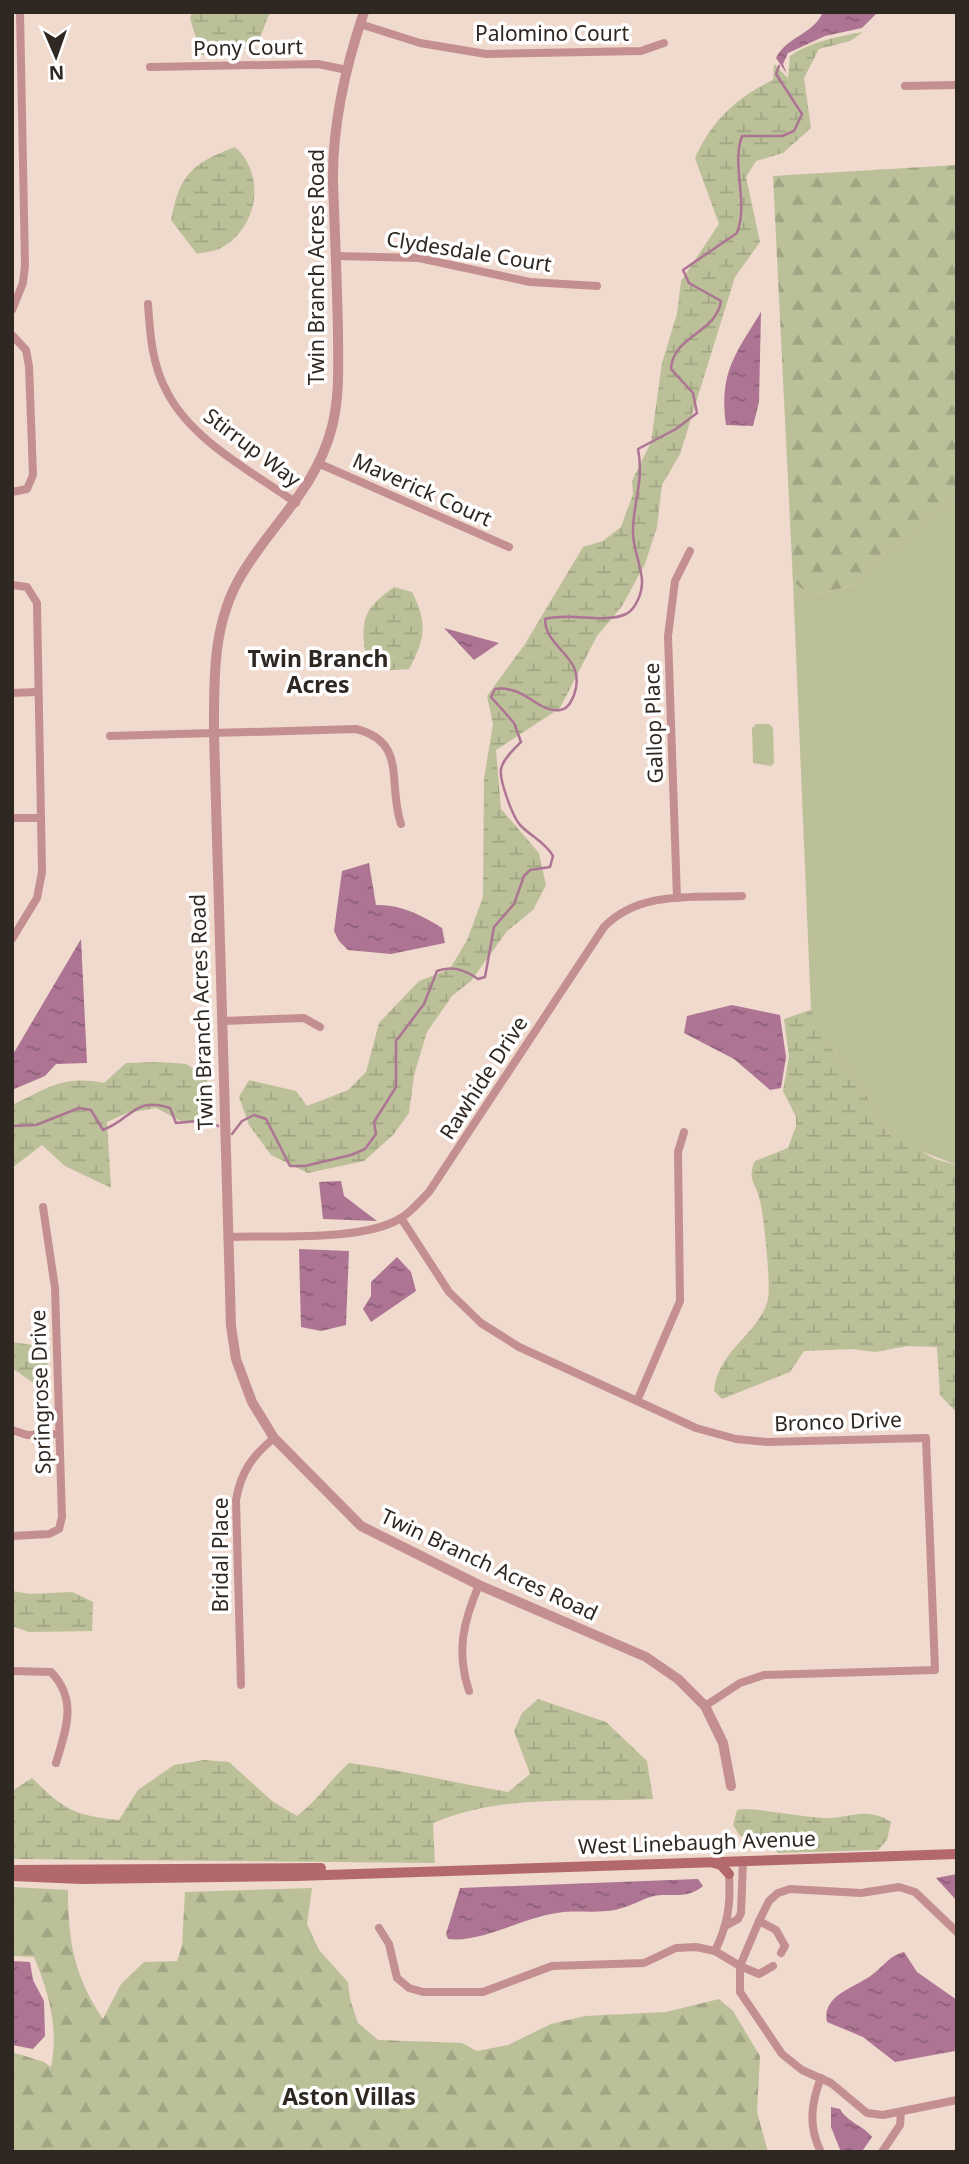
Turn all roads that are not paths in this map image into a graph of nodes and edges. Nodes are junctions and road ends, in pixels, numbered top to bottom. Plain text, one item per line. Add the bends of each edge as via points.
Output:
1 (20, 12) edge
2 (363, 12) edge
3 (360, 24) junction
4 (664, 43) dead end
5 (150, 67) dead end
6 (347, 70) junction
7 (957, 85) edge
8 (905, 86) dead end
9 (12, 213) edge
10 (23, 213) junction
11 (337, 256) junction
12 (597, 286) dead end
13 (148, 304) dead end
14 (12, 310) edge
15 (12, 335) edge
16 (320, 464) junction
17 (12, 492) edge
18 (296, 503) junction
19 (509, 547) dead end
20 (690, 551) dead end
21 (12, 585) edge
22 (37, 692) junction
23 (12, 693) edge
24 (214, 734) junction
25 (110, 736) dead end
26 (12, 818) edge
27 (41, 818) junction
28 (401, 824) dead end
29 (742, 896) dead end
30 (677, 898) junction
31 (12, 939) edge
32 (222, 1021) junction
33 (320, 1027) dead end
34 (684, 1132) dead end
35 (43, 1207) dead end
36 (401, 1218) junction
37 (228, 1237) junction
38 (637, 1401) junction
39 (12, 1430) edge
40 (59, 1434) junction
41 (274, 1438) junction
42 (12, 1536) edge
43 (479, 1585) junction
44 (12, 1671) edge
45 (241, 1685) dead end
46 (470, 1691) dead end
47 (705, 1706) junction
48 (56, 1763) dead end
49 (731, 1786) dead end
50 (957, 1854) edge
51 (743, 1861) junction
52 (711, 1862) junction
53 (12, 1870) edge
54 (116, 1874) junction
55 (729, 1874) joint
56 (12, 1876) edge
57 (759, 1921) junction
58 (727, 1925) junction
59 (379, 1928) dead end
60 (957, 1932) edge
61 (715, 1951) junction
62 (781, 1953) dead end
63 (740, 1966) junction
64 (773, 1966) dead end
65 (821, 2078) junction
66 (957, 2100) edge
67 (901, 2112) junction
68 (821, 2152) edge
69 (882, 2152) edge

1 - 10 street
2 - 3 street, Twin Branch Acres Road
3 - 4 street, Palomino Court via 420,43 492,55 641,51
3 - 6 street, Twin Branch Acres Road
5 - 6 street, Pony Court via 318,64
6 - 11 street, Twin Branch Acres Road via 336,108
7 - 8 street
9 - 10 street
10 - 14 street via 23,282
11 - 12 street, Clydesdale Court via 419,258 530,282
11 - 16 street, Twin Branch Acres Road via 339,386
13 - 18 street, Stirrup Way via 156,365 183,416
15 - 17 street via 26,350 29,366 33,475 27,489
16 - 18 street, Twin Branch Acres Road
16 - 19 street, Maverick Court
18 - 24 street, Twin Branch Acres Road via 246,568 225,612 216,654
20 - 30 street, Gallop Place via 675,581 668,636
21 - 22 street via 27,587 37,603
22 - 23 street
22 - 27 street
24 - 25 street
24 - 28 street via 356,729 374,733 387,744 394,805
24 - 32 street, Twin Branch Acres Road
26 - 27 street
27 - 31 street via 42,872 37,898
29 - 30 street, Rawhide Drive
30 - 36 street, Rawhide Drive via 644,901 617,914 604,927 429,1192
32 - 33 street via 304,1018
32 - 37 street, Twin Branch Acres Road
34 - 38 street via 678,1152 680,1301
35 - 40 street, Springrose Drive via 55,1288
36 - 37 street, Rawhide Drive via 342,1234
36 - 38 street, Bronco Drive via 449,1292 481,1323 519,1347
37 - 41 street, Twin Branch Acres Road via 236,1359 252,1402
38 - 47 street, Bronco Drive via 696,1428 736,1439 922,1437 928,1442 935,1670 764,1675 740,1683
39 - 40 street via 27,1436
40 - 42 street, Springrose Drive via 59,1529
41 - 43 street, Twin Branch Acres Road via 361,1526
41 - 45 street, Bridal Place via 240,1478 236,1500
43 - 46 street via 462,1634 461,1667
43 - 47 street, Twin Branch Acres Road via 646,1657 678,1679
44 - 48 street via 51,1672 65,1688 68,1723
47 - 49 street, Twin Branch Acres Road via 723,1743
50 - 51 main road, West Linebaugh Avenue
51 - 52 main road, West Linebaugh Avenue
51 - 58 street via 741,1913
52 - 54 main road, West Linebaugh Avenue
52 - 55 main road
53 - 54 main road, West Linebaugh Avenue
54 - 56 main road, West Linebaugh Avenue
55 - 58 street
57 - 60 street via 769,1901 790,1889 861,1893 899,1887 915,1892
57 - 62 street via 776,1930 785,1946
57 - 63 street
58 - 61 street
59 - 61 street via 389,1944 397,1978 423,1992 483,1992 552,1966 644,1963 676,1948
61 - 63 street
63 - 64 street via 759,1974
63 - 65 street via 740,1992 782,2054
65 - 67 street via 867,2113
65 - 68 street via 812,2104 812,2125
66 - 67 street
67 - 69 street via 900,2125

